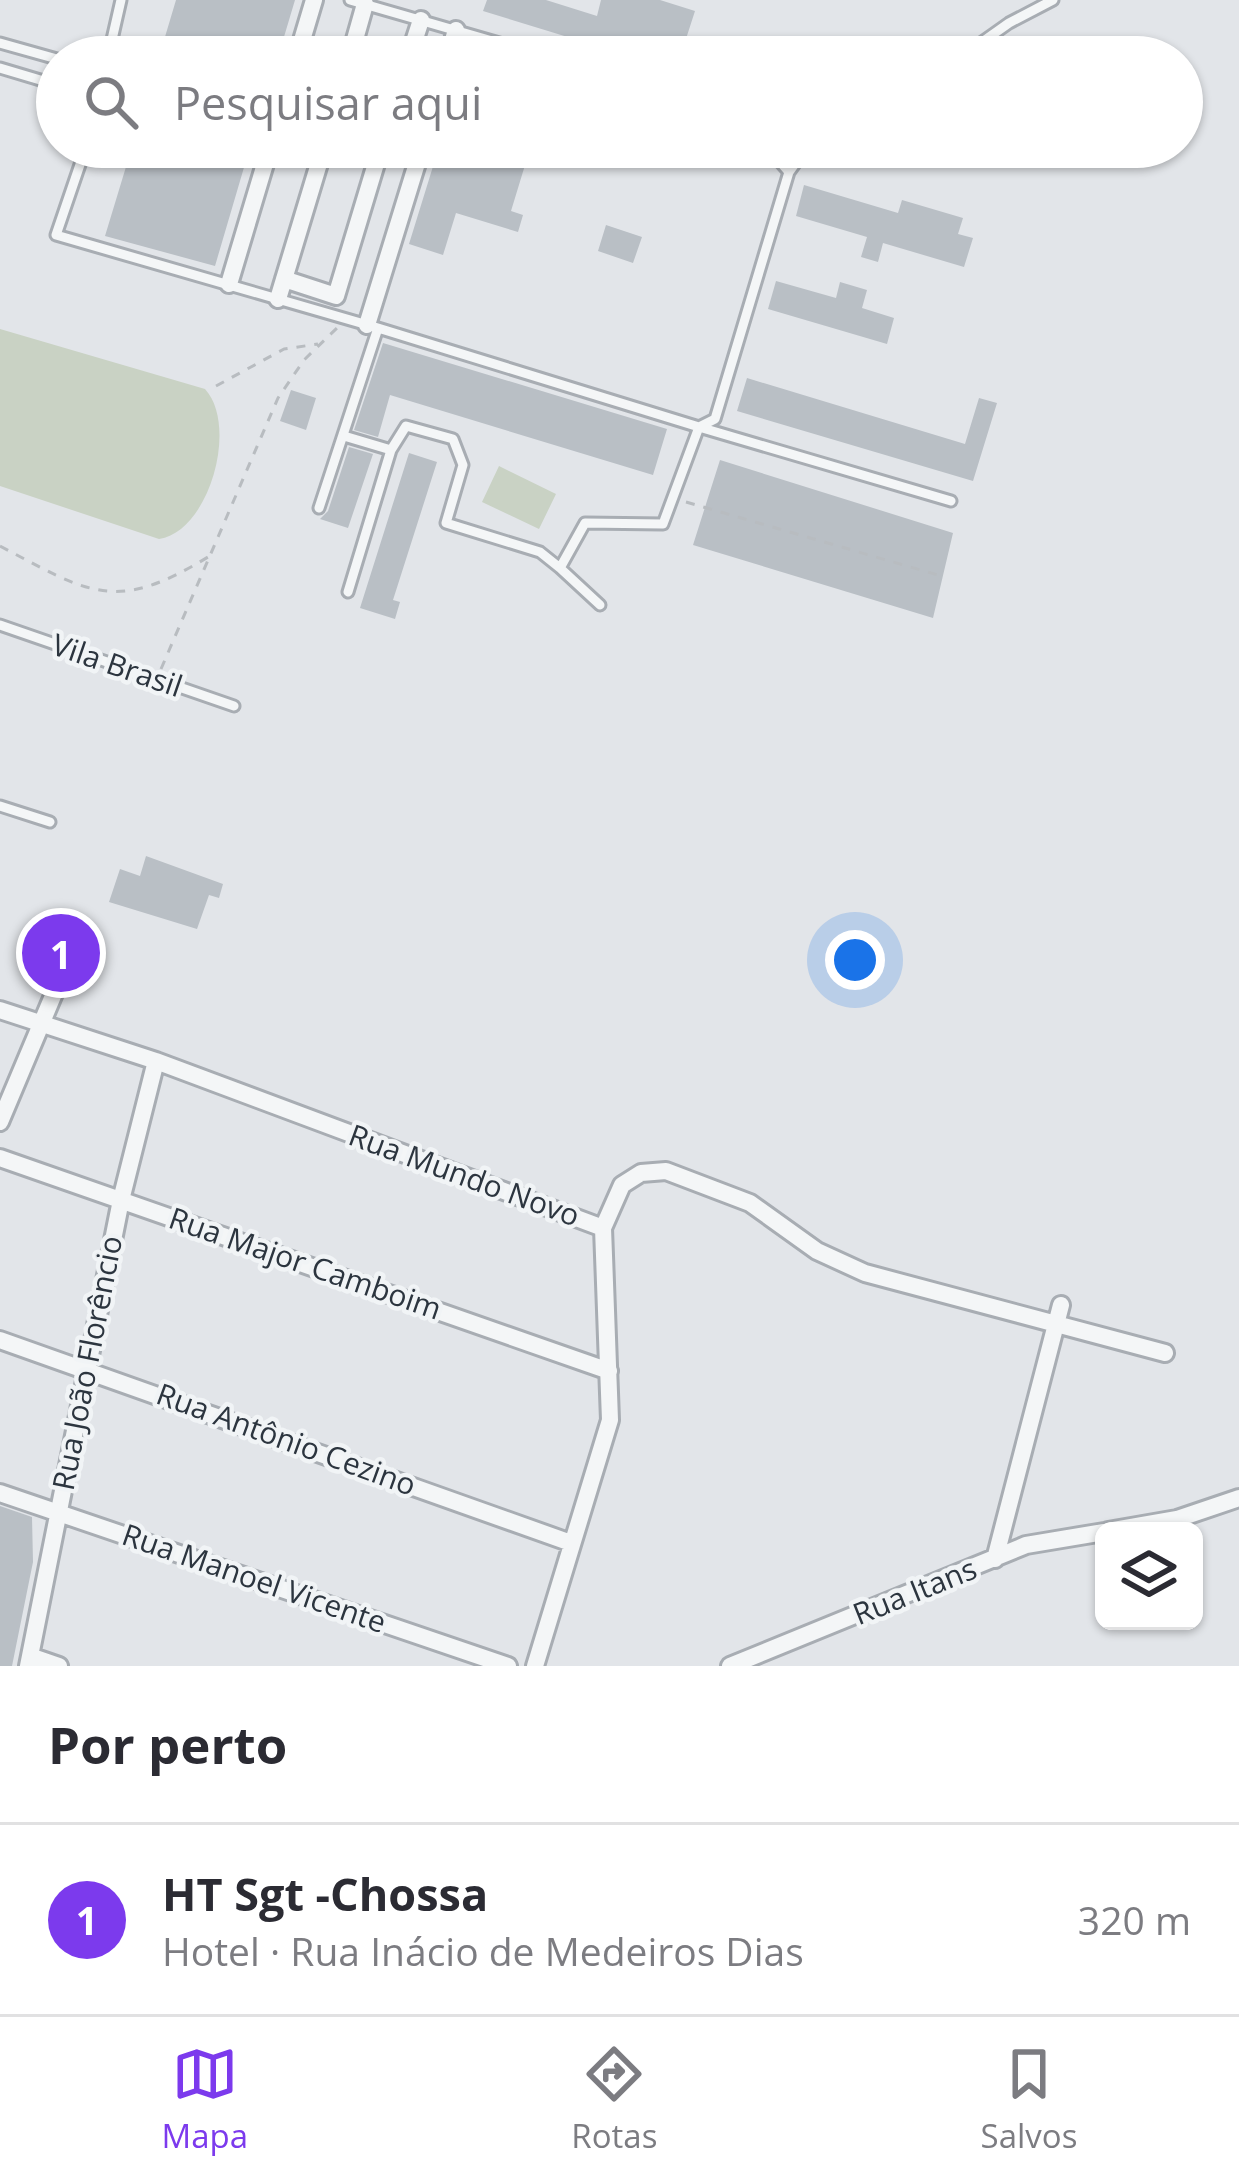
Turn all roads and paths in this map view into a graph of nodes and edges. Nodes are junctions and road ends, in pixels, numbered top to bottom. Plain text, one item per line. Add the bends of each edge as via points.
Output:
1 (121, 0) edge
2 (314, 0) edge
3 (1053, 0) edge
4 (358, 2) edge
5 (421, 20) junction
6 (456, 30) junction
7 (113, 36) edge
8 (303, 36) edge
9 (353, 36) edge
10 (416, 36) edge
11 (454, 36) edge
12 (476, 36) edge
13 (991, 36) edge
14 (0, 43) edge
15 (36, 53) edge
16 (0, 68) edge
17 (36, 79) edge
18 (79, 168) edge
19 (264, 168) edge
20 (318, 168) edge
21 (375, 168) edge
22 (416, 168) edge
23 (785, 168) edge
24 (792, 168) edge
25 (789, 172) junction
26 (284, 279) junction
27 (229, 284) junction
28 (278, 299) junction
29 (347, 319) junction
30 (372, 326) junction
31 (320, 344) junction
32 (216, 386) dead end
33 (699, 427) junction
34 (344, 436) junction
35 (391, 450) junction
36 (672, 498) junction
37 (951, 501) dead end
38 (319, 508) dead end
39 (0, 546) edge
40 (210, 556) junction
41 (560, 568) junction
42 (945, 577) dead end
43 (348, 592) dead end
44 (600, 605) dead end
45 (0, 625) edge
46 (157, 679) junction
47 (234, 706) dead end
48 (0, 806) edge
49 (50, 822) dead end
50 (66, 965) dead end
51 (0, 1010) edge
52 (44, 1025) junction
53 (156, 1061) junction
54 (0, 1122) edge
55 (0, 1157) edge
56 (121, 1200) junction
57 (603, 1228) junction
58 (1060, 1306) dead end
59 (1055, 1326) junction
60 (0, 1340) edge
61 (1165, 1353) dead end
62 (88, 1370) junction
63 (609, 1371) junction
64 (0, 1493) edge
65 (1239, 1498) edge
66 (58, 1512) junction
67 (1164, 1522) edge
68 (1095, 1533) edge
69 (571, 1543) junction
70 (995, 1559) junction
71 (29, 1661) edge
72 (59, 1666) edge
73 (508, 1666) edge
74 (535, 1666) edge
75 (730, 1666) edge

1 - 7 lane
2 - 8 street
3 - 13 lane
4 - 5 lane
4 - 9 street
5 - 6 lane
5 - 10 street
6 - 11 street
6 - 12 lane
14 - 15 lane
16 - 17 lane
18 - 27 lane via 56,235
19 - 27 street
20 - 26 street
21 - 26 street via 336,296
22 - 30 street
23 - 25 lane
24 - 25 lane
25 - 33 lane via 715,419
26 - 28 street
27 - 28 lane
28 - 29 lane
29 - 30 lane
29 - 31 path
30 - 33 lane
30 - 34 lane
31 - 32 path via 284,349
31 - 40 path via 278,398
33 - 36 lane
33 - 37 lane
34 - 35 lane
34 - 38 lane
35 - 41 lane via 406,426 453,439 464,465 446,523 540,552
35 - 43 lane
36 - 41 lane via 663,524 585,523
36 - 42 path
39 - 40 path via 76,585 114,594 156,585
40 - 46 path
41 - 44 lane
45 - 46 lane, Vila Brasil
46 - 47 lane, Vila Brasil
48 - 49 lane
50 - 52 street
51 - 52 street, Rua Mundo Novo
52 - 53 street, Rua Mundo Novo
52 - 54 street
53 - 56 street, Rua João Florêncio
53 - 57 street, Rua Mundo Novo
55 - 56 street, Rua Major Camboim
56 - 62 street, Rua João Florêncio
56 - 63 street, Rua Major Camboim
57 - 59 street, Rua Mundo Novo via 622,1184 666,1171 750,1203 817,1251 865,1273
57 - 63 street
58 - 59 street
59 - 61 street, Rua Mundo Novo
59 - 70 street
60 - 62 street, Rua Antônio Cezino
62 - 66 street, Rua João Florêncio
62 - 69 street, Rua Antônio Cezino
63 - 69 street via 610,1420
64 - 66 street, Rua Manoel Vicente
65 - 67 street, Rua Itans
66 - 71 street, Rua João Florêncio
66 - 73 street, Rua Manoel Vicente
68 - 70 street, Rua Itans
69 - 74 street
70 - 75 street, Rua Itans
71 - 72 street

